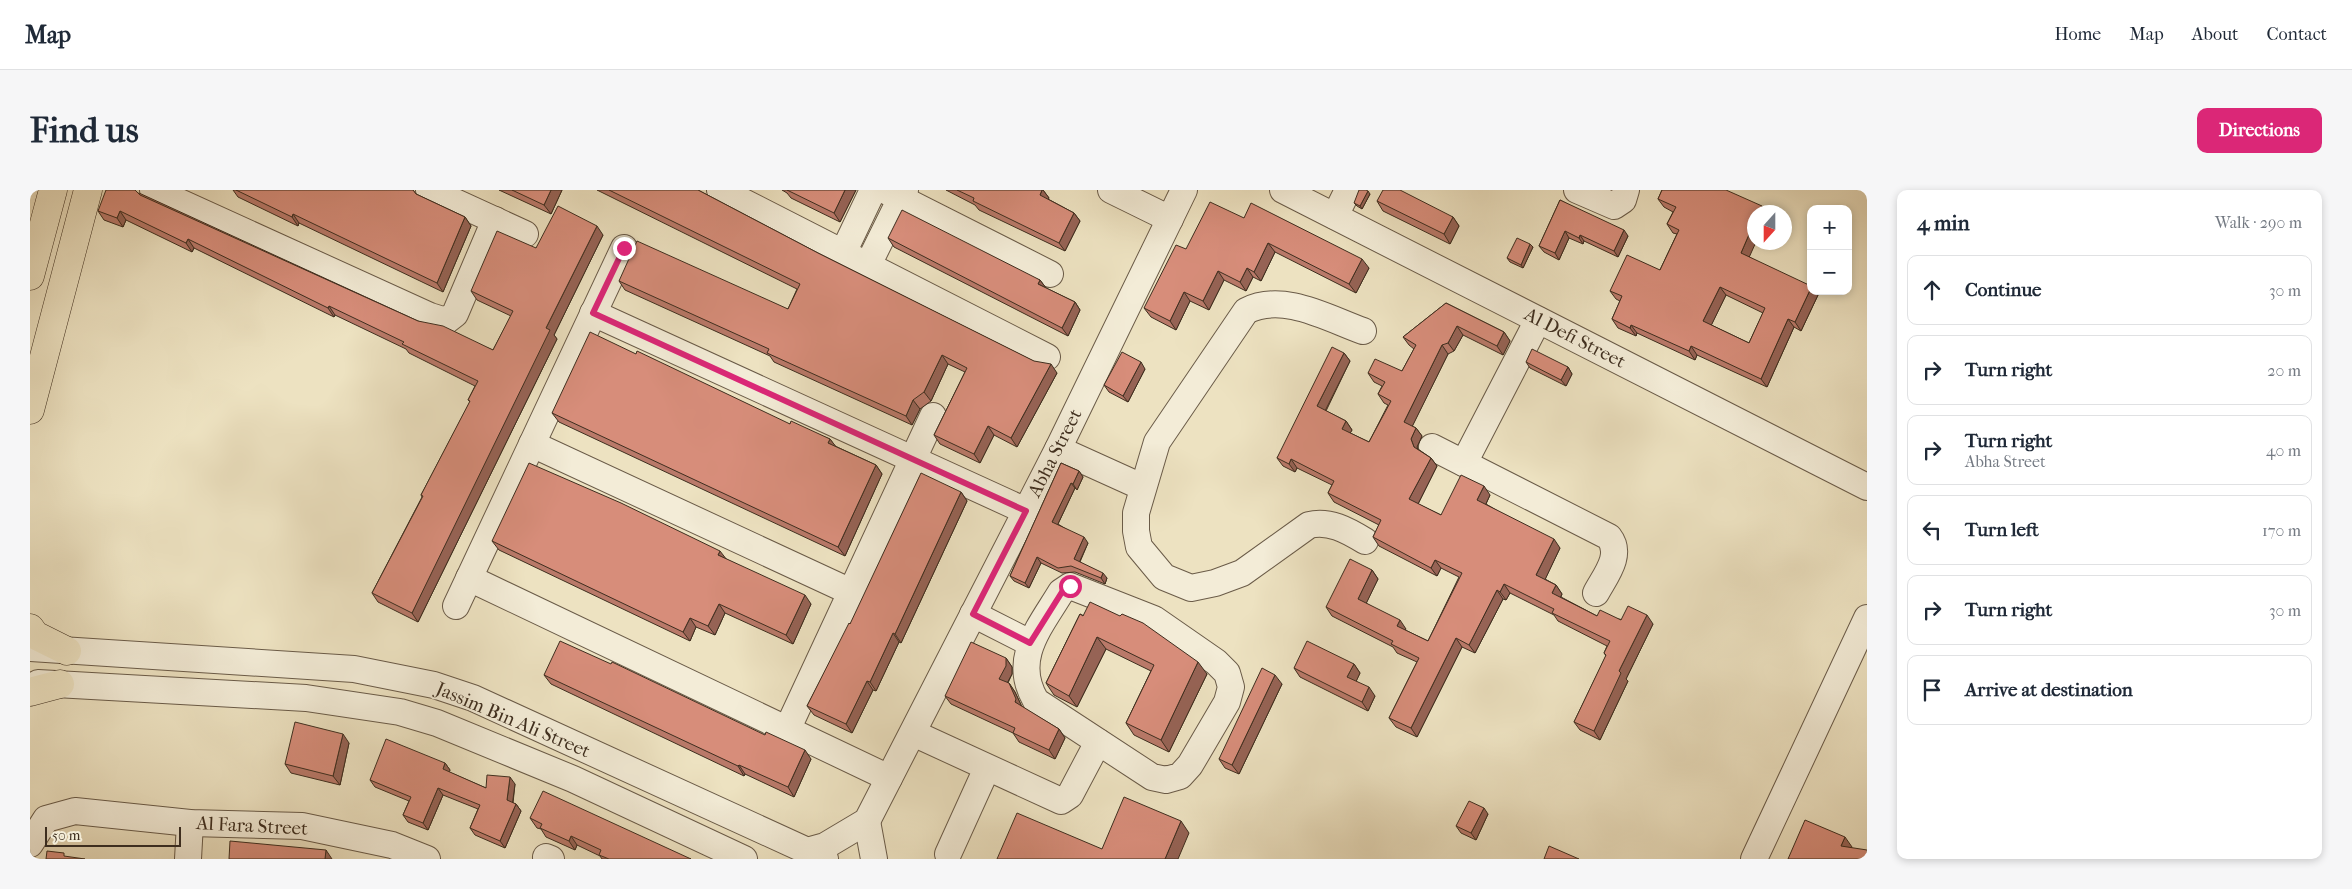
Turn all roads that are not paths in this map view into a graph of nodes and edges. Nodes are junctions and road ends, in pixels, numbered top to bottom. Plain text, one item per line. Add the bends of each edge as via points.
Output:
1 (53, 190) edge
2 (88, 190) edge
3 (153, 190) edge
4 (429, 190) edge
5 (720, 190) edge
6 (873, 190) edge
7 (1111, 190) edge
8 (1184, 190) edge
9 (1283, 190) edge
10 (1348, 190) edge
11 (1577, 190) edge
12 (1626, 190) edge
13 (896, 193) edge
14 (1335, 216) junction
15 (1170, 219) junction
16 (495, 220) junction
17 (525, 234) dead end
18 (624, 248) dead end
19 (843, 253) junction
20 (868, 265) junction
21 (1050, 274) dead end
22 (30, 276) edge
23 (593, 313) junction
24 (1538, 320) junction
25 (1362, 331) dead end
26 (1048, 357) dead end
27 (30, 410) edge
28 (933, 416) dead end
29 (532, 444) junction
30 (1432, 446) dead end
31 (1058, 449) junction
32 (913, 459) junction
33 (1464, 463) junction
34 (1142, 487) junction
35 (1867, 487) edge
36 (1026, 511) junction
37 (1365, 541) dead end
38 (469, 578) junction
39 (1178, 583) junction
40 (851, 592) junction
41 (1596, 594) dead end
42 (456, 606) dead end
43 (973, 614) junction
44 (1867, 618) edge
45 (1154, 619) junction
46 (30, 628) edge
47 (1030, 643) junction
48 (30, 648) edge
49 (67, 651) junction
50 (30, 682) edge
51 (60, 684) junction
52 (30, 692) edge
53 (787, 730) junction
54 (912, 733) junction
55 (1098, 742) junction
56 (987, 768) junction
57 (889, 778) junction
58 (867, 821) junction
59 (190, 823) junction
60 (30, 844) edge
61 (392, 852) edge
62 (948, 854) dead end
63 (816, 855) edge
64 (188, 859) edge
65 (427, 859) edge
66 (744, 859) edge
67 (874, 859) edge
68 (1754, 859) edge

1 - 22 main road
2 - 27 main road
3 - 16 street via 430,316 446,320 455,314
4 - 16 street
5 - 19 street
6 - 19 street
7 - 15 street
8 - 15 street, Abha Street
9 - 14 street, Al Defi Street
10 - 14 street
11 - 12 street via 1614,206 1623,200
13 - 20 street
13 - 21 street
14 - 24 street, Al Defi Street
15 - 31 street, Abha Street
16 - 17 street
18 - 23 street
19 - 20 street
20 - 26 street
23 - 29 street
23 - 32 street
24 - 33 street
24 - 35 street, Al Defi Street
25 - 34 street via 1295,306 1258,305 1246,311 1157,442
28 - 32 street
29 - 38 street
29 - 40 street
30 - 33 street
31 - 34 street
31 - 36 street, Abha Street
32 - 36 street
32 - 40 street
33 - 41 street via 1608,537 1615,548 1615,555
34 - 39 street via 1136,513 1139,547 1164,577
36 - 43 street, Abha Street
37 - 39 street via 1322,522 1309,525 1242,573 1191,588
38 - 42 street
38 - 53 street
39 - 45 street
40 - 53 street
43 - 47 street
43 - 54 street, Abha Street
44 - 68 street
45 - 47 street via 1070,586 1062,592
45 - 55 street via 1227,672 1231,687 1227,702 1190,765 1180,776 1166,780 1152,777
46 - 49 main road via 35,635
47 - 55 street via 1025,666 1036,701
48 - 49 street, Jassim Bin Ali Street
49 - 63 street, Jassim Bin Ali Street via 354,669 434,685 473,698
50 - 51 street, Jassim Bin Ali Street
51 - 52 main road
51 - 66 street, Jassim Bin Ali Street via 306,698 400,712 437,723 573,779
53 - 57 street
54 - 56 street
54 - 57 street, Abha Street
55 - 56 street via 1070,795 1061,801
56 - 62 street
57 - 58 street, Abha Street
58 - 63 street
58 - 67 street
59 - 60 street, Al Fara Street via 75,811 46,819
59 - 61 street, Al Fara Street via 302,826
59 - 64 street
61 - 65 street, Al Fara Street

